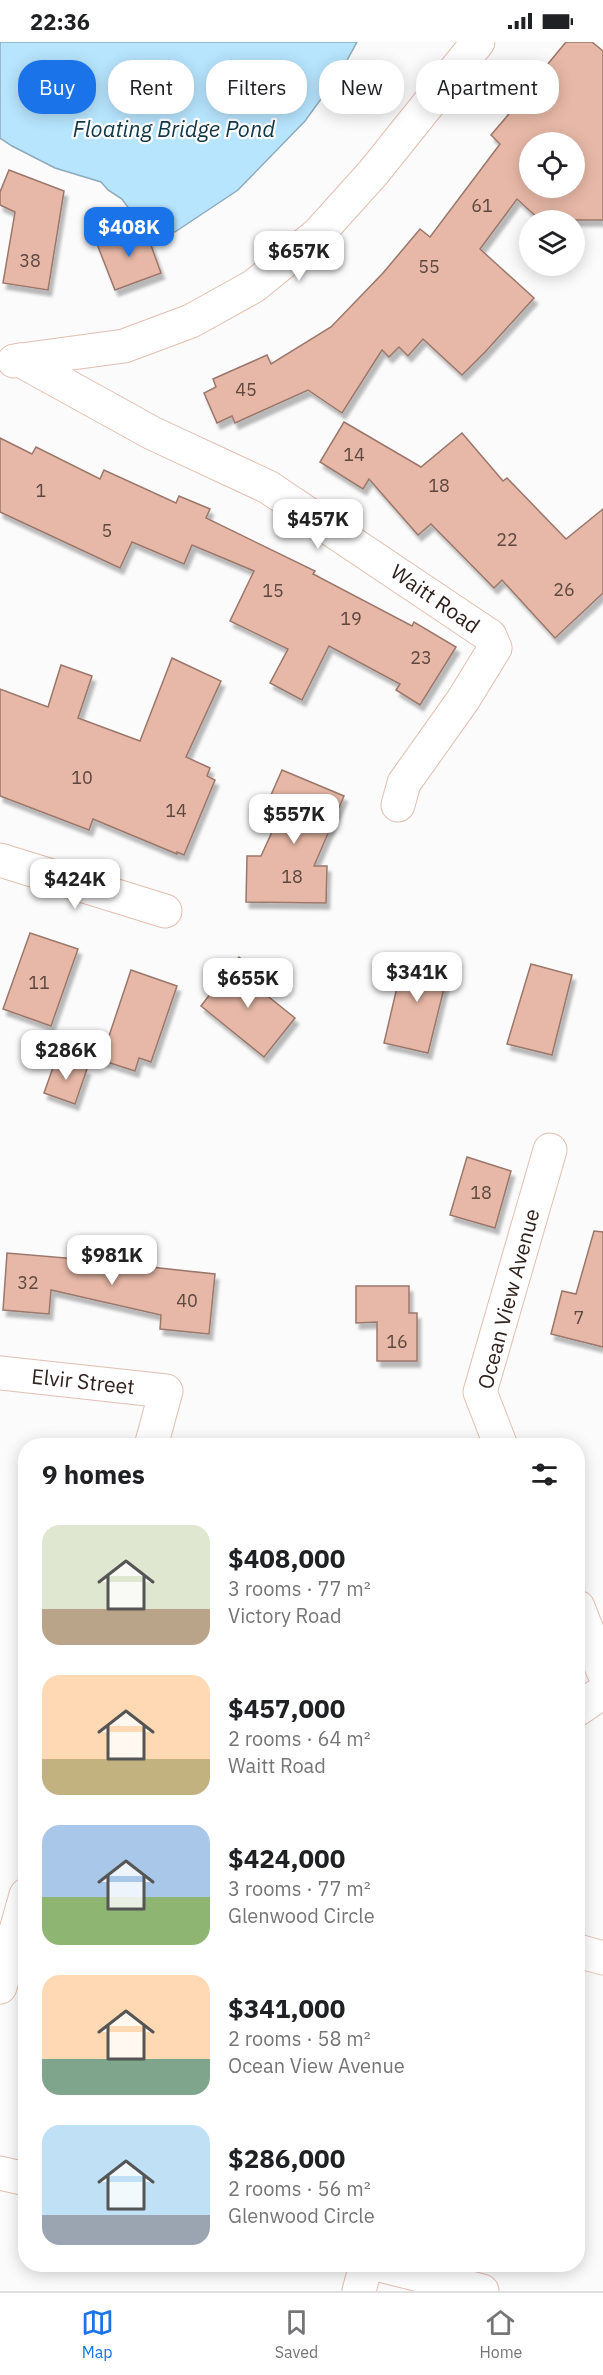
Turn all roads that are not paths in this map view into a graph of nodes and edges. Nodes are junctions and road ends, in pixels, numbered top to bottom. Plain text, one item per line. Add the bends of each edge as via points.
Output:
1 (478, 42) edge
2 (10, 361) edge
3 (398, 805) dead end
4 (0, 860) edge
5 (165, 911) dead end
6 (550, 1150) dead end
7 (0, 1373) edge
8 (153, 1438) edge
9 (498, 1438) edge
10 (585, 1625) edge
11 (603, 1671) edge
12 (603, 1692) edge
13 (585, 1704) edge
14 (18, 1923) edge
15 (585, 1953) edge
16 (603, 1958) edge
17 (0, 1987) edge
18 (0, 2173) edge
19 (18, 2177) edge
20 (364, 2272) edge
21 (407, 2272) edge
22 (359, 2291) edge
23 (482, 2291) edge

1 - 2 street via 334,217 254,286 191,321 124,346
2 - 3 street, Waitt Road via 268,487 490,636 495,648 404,783
4 - 5 street
6 - 9 street, Ocean View Avenue via 480,1392
7 - 8 street, Elvir Street via 166,1391
10 - 11 street
12 - 13 street
14 - 17 street
15 - 16 street
18 - 19 street
20 - 22 street
21 - 23 street

